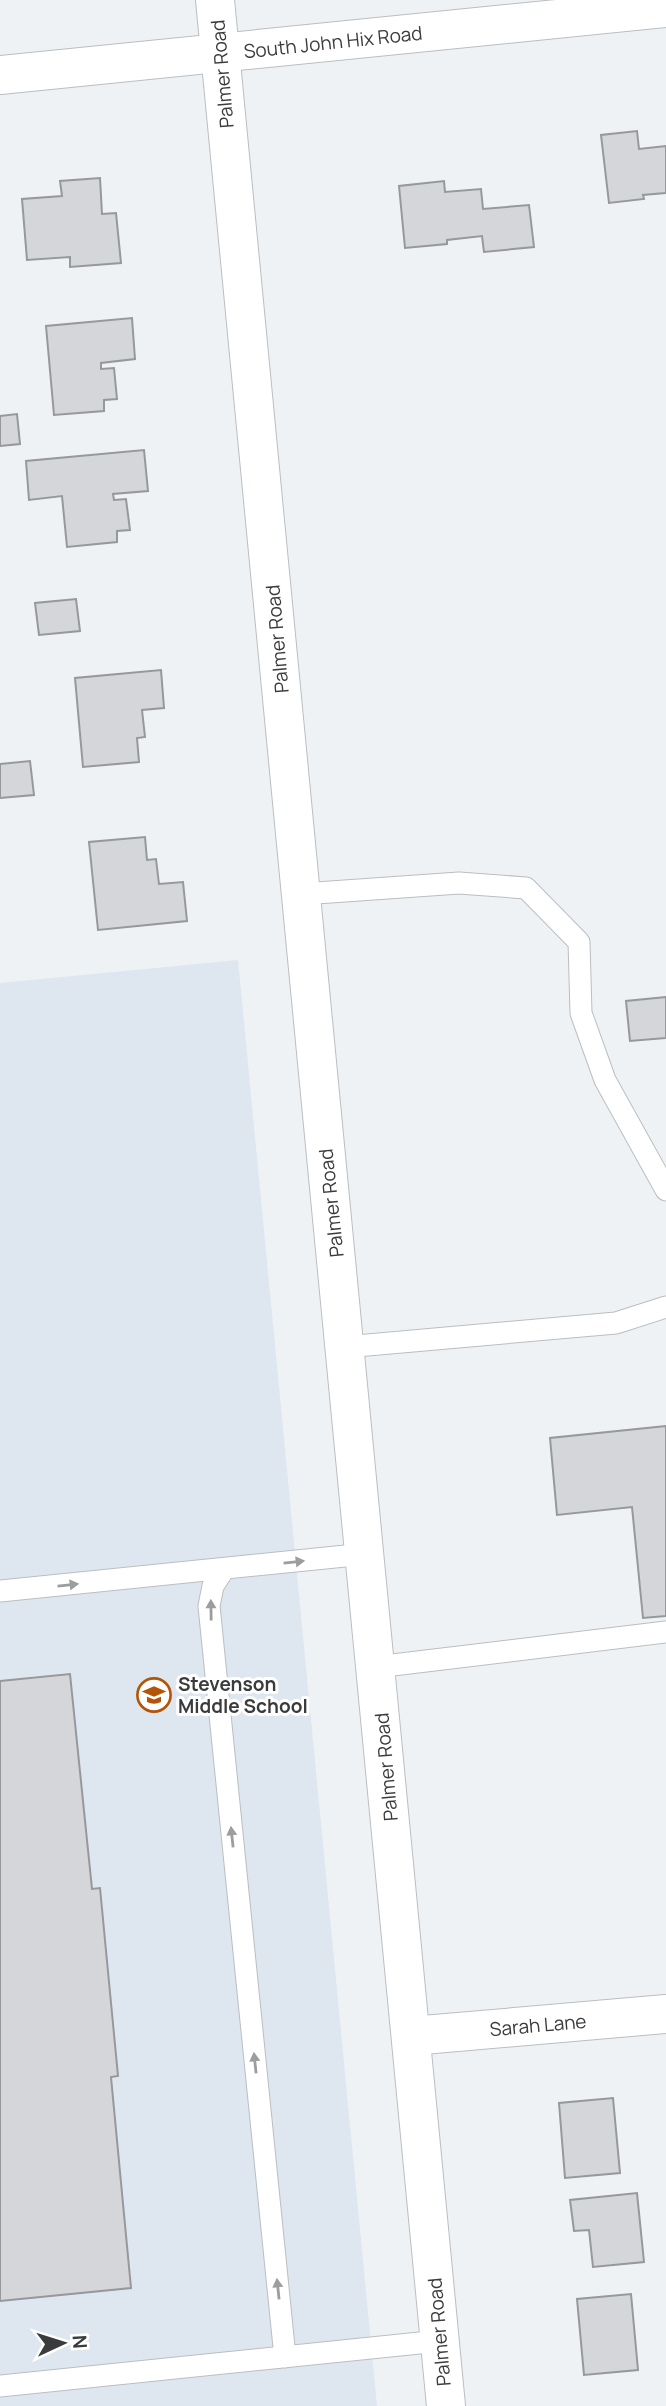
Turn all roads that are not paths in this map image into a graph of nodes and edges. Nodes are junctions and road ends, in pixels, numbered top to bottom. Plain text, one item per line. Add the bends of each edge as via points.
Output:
1 (215, 0) edge
2 (666, 8) edge
3 (220, 53) junction
4 (0, 75) edge
5 (302, 894) junction
6 (666, 1190) edge
7 (666, 1307) edge
8 (345, 1347) junction
9 (365, 1554) junction
10 (224, 1569) junction
11 (0, 1591) edge
12 (666, 1632) edge
13 (376, 1667) junction
14 (666, 2014) edge
15 (411, 2036) junction
16 (439, 2342) junction
17 (285, 2357) junction
18 (0, 2386) edge
19 (446, 2406) edge

1 - 3 street, Palmer Road
2 - 3 street, South John Hix Road
3 - 4 street, South John Hix Road
3 - 5 street, Palmer Road
5 - 6 lane via 459,883 526,888 579,942 581,1013 605,1080
5 - 8 street, Palmer Road
7 - 8 lane via 616,1323
8 - 9 street, Palmer Road
10 -> 9 lane
9 - 13 street, Palmer Road
11 -> 10 lane
17 -> 10 lane via 209,1606 212,1586
12 - 13 lane
13 - 15 street, Palmer Road
14 - 15 street, Sarah Lane
15 - 16 street, Palmer Road
16 - 17 lane
16 - 19 street, Palmer Road
17 - 18 lane

